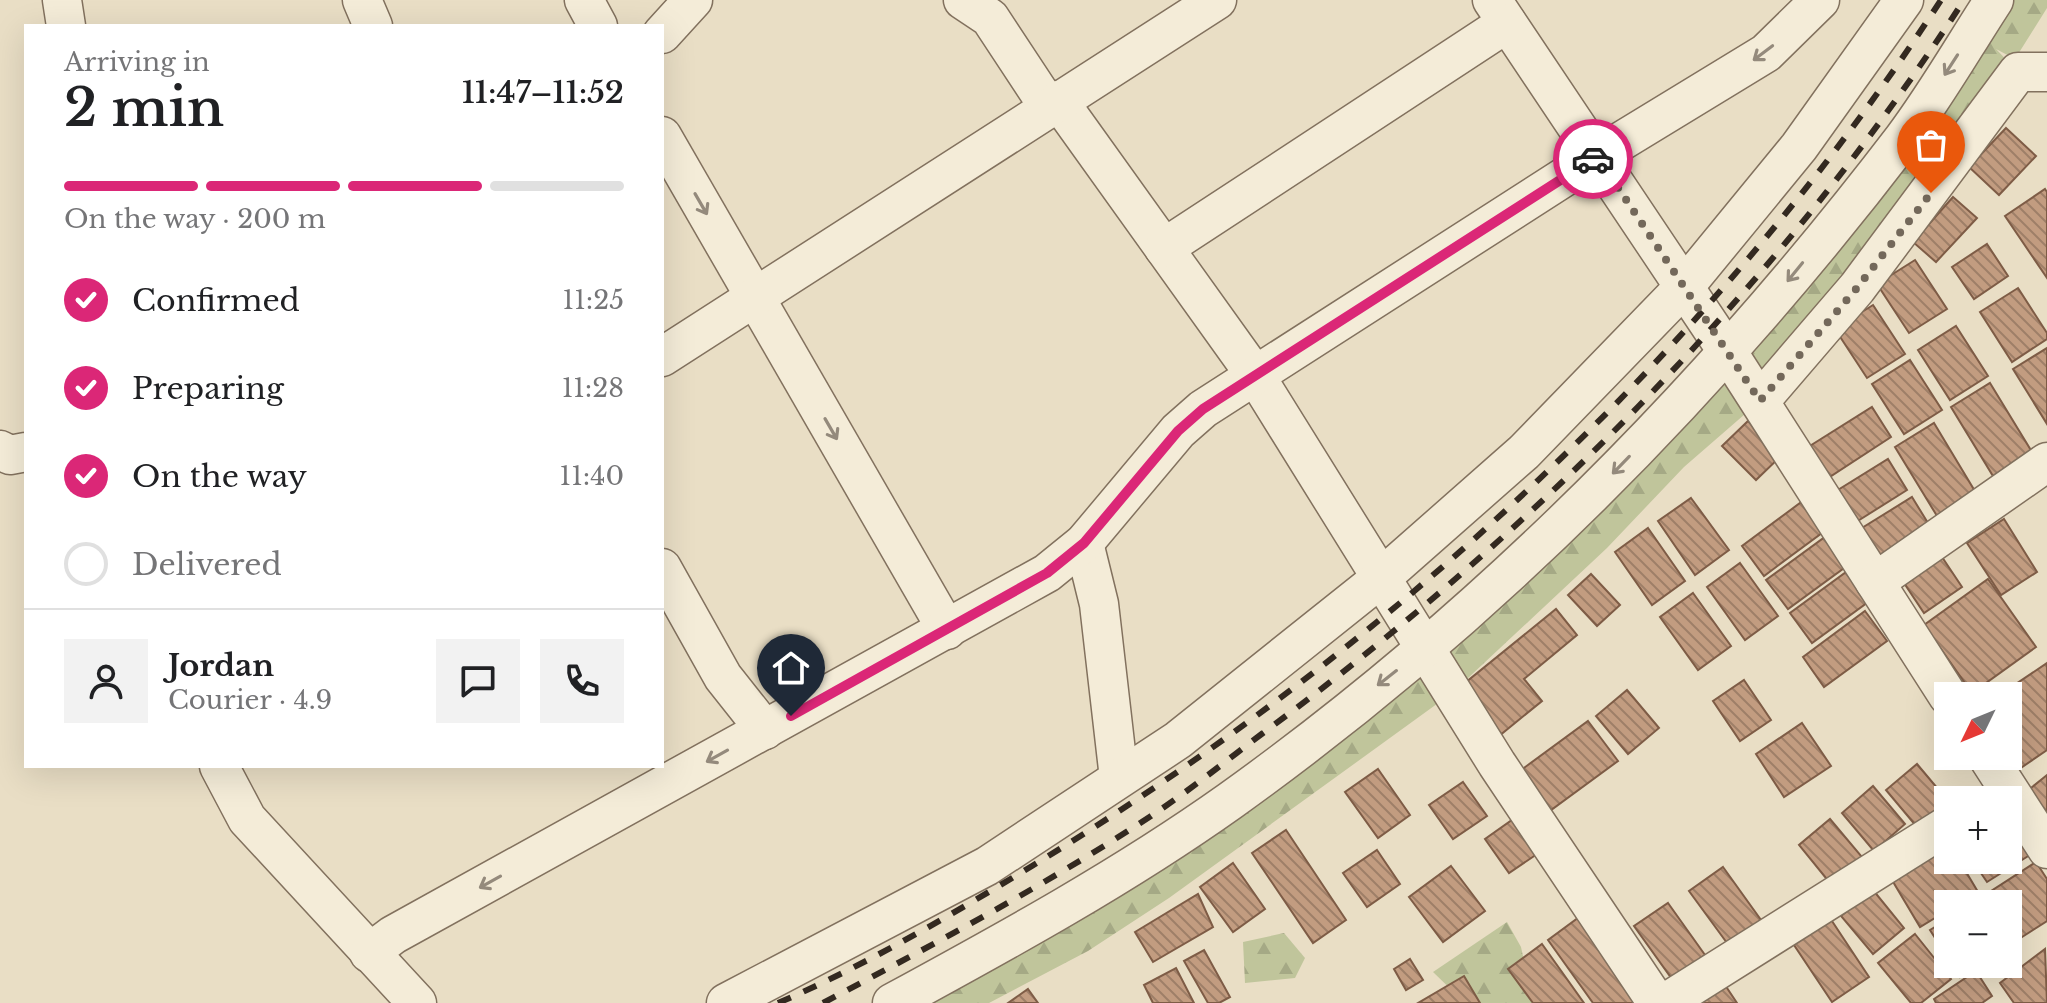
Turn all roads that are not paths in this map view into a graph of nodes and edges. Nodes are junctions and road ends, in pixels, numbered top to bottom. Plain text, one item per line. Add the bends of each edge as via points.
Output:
1 (62, 0) edge
2 (362, 0) edge
3 (584, 0) edge
4 (693, 0) edge
5 (963, 0) edge
6 (1217, 0) edge
7 (1820, 0) edge
8 (1904, 0) edge
9 (1994, 0) edge
10 (1499, 11) edge
11 (66, 24) edge
12 (372, 24) edge
13 (597, 24) edge
14 (664, 32) edge
15 (2047, 72) edge
16 (1053, 103) junction
17 (664, 139) edge
18 (1597, 156) junction
19 (1164, 248) junction
20 (1685, 286) junction
21 (756, 299) junction
22 (1729, 354) junction
23 (664, 356) edge
24 (1255, 375) junction
25 (1760, 401) junction
26 (0, 450) edge
27 (24, 452) edge
28 (2047, 462) edge
29 (1084, 543) junction
30 (664, 572) edge
31 (1381, 578) junction
32 (1875, 582) junction
33 (947, 630) junction
34 (1425, 649) junction
35 (1939, 682) edge
36 (765, 730) junction
37 (220, 768) edge
38 (1119, 778) junction
39 (2022, 821) edge
40 (1934, 834) edge
41 (2047, 849) edge
42 (369, 953) junction
43 (417, 1003) edge
44 (726, 1003) edge
45 (892, 1003) edge
46 (1657, 1003) edge
47 (1665, 1003) edge

1 - 11 street
2 - 12 street
3 - 13 street
4 - 14 street
5 - 16 street via 990,18
6 - 16 street
7 -> 18 street via 1766,53
8 - 20 street via 1799,147
9 -> 22 street via 1905,137
10 - 18 street
10 - 19 street
15 - 25 street via 2018,72 1857,288
16 - 19 street
16 - 21 street
17 -> 21 street
18 - 20 street
18 - 24 street
19 - 24 street
20 - 22 street
20 - 31 street via 1524,452
21 - 23 street
21 -> 33 street
22 - 25 street
22 -> 34 street via 1576,511
24 - 29 street via 1178,431
24 - 31 street
25 - 32 street
26 - 27 street
28 - 32 street
29 - 33 street via 1047,573
29 - 38 street via 1099,604
30 - 36 street via 723,677
31 - 34 street
31 - 38 street via 1178,740
32 - 35 street
33 - 36 street
34 -> 45 street via 1230,800 1045,921
34 - 46 street
36 -> 42 street
37 - 42 street via 247,819
38 - 44 street via 987,866
39 - 41 street
40 - 47 street
42 - 43 street

